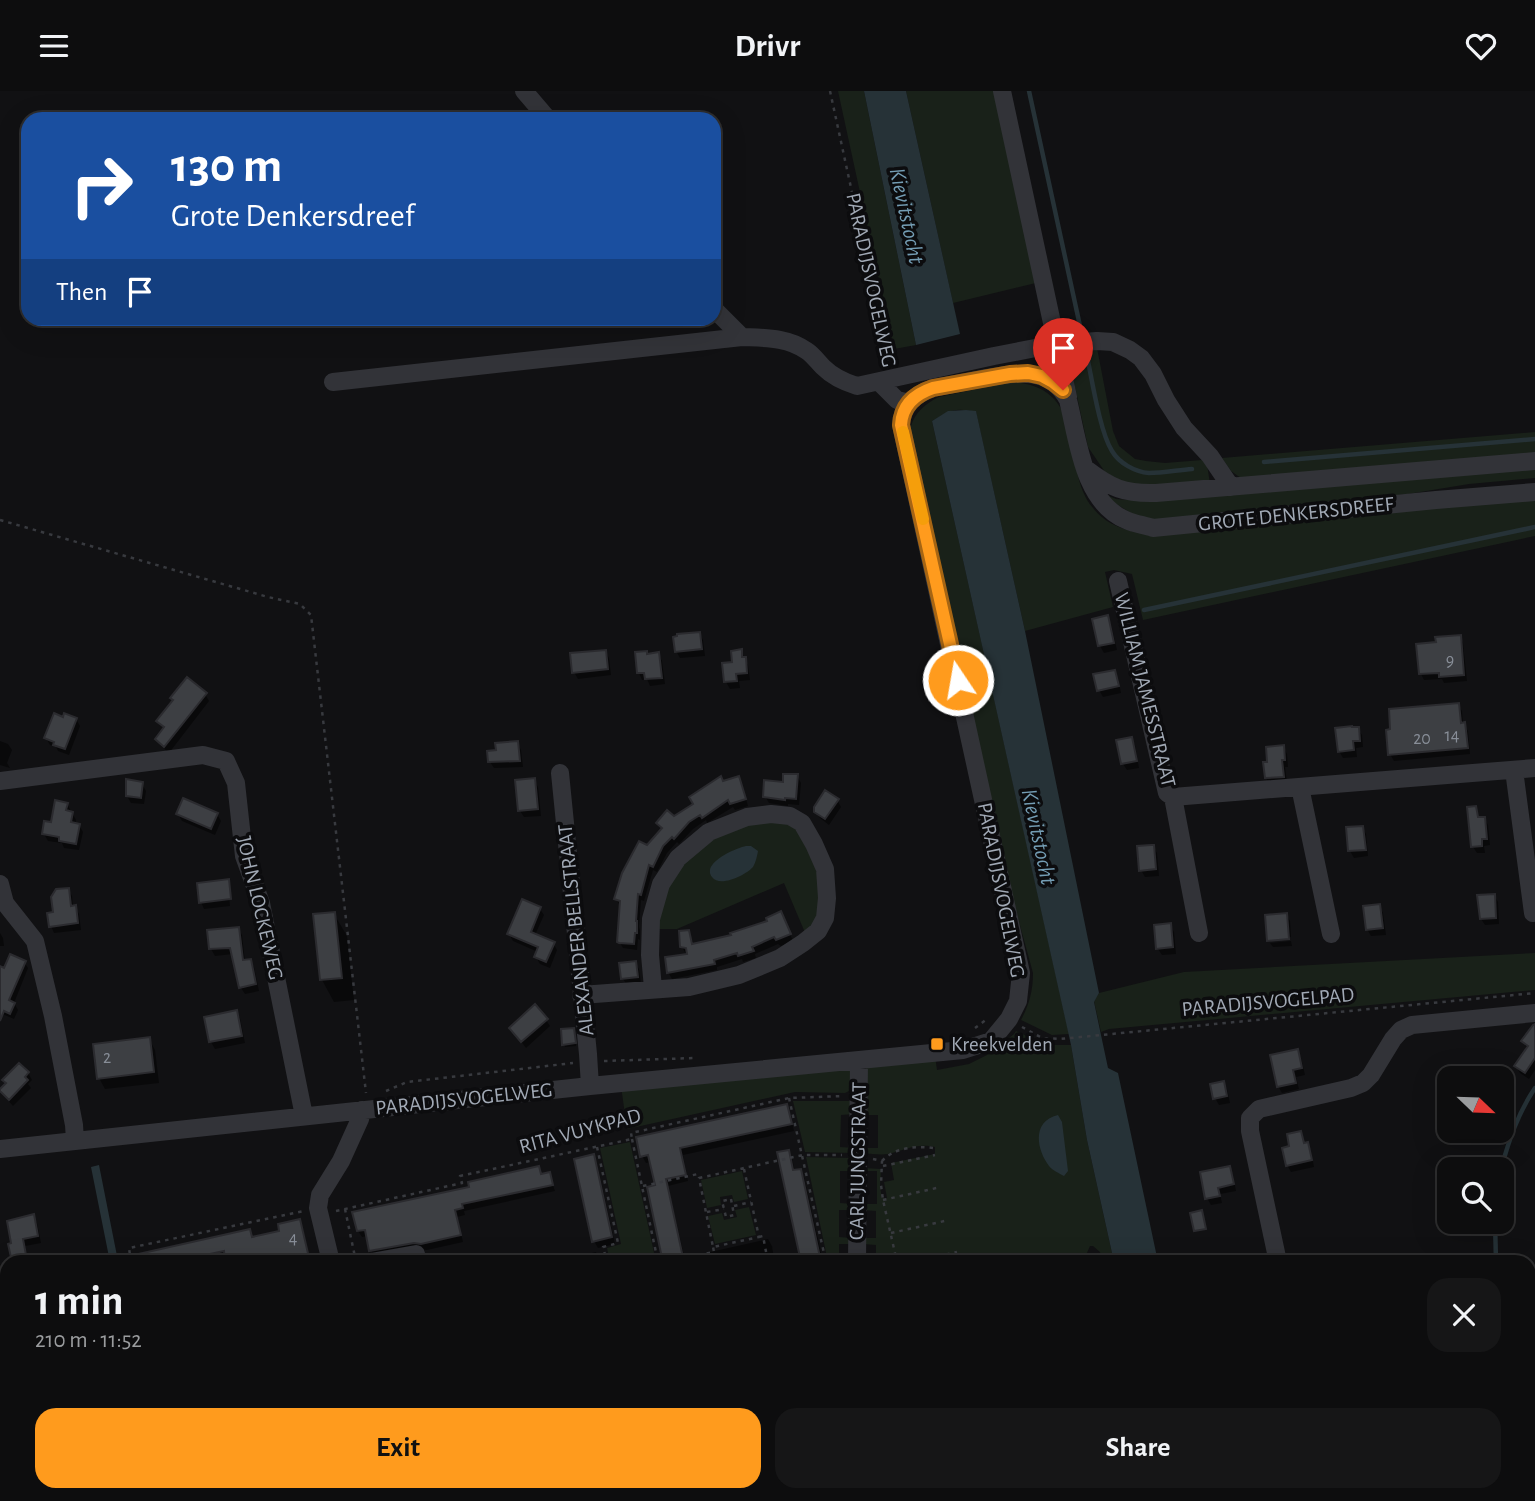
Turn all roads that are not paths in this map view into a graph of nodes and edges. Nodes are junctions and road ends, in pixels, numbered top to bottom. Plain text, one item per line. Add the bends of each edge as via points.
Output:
1 (524, 91) edge
2 (1002, 91) edge
3 (542, 112) edge
4 (721, 316) edge
5 (742, 337) junction
6 (1056, 344) junction
7 (886, 381) junction
8 (333, 382) dead end
9 (1069, 400) junction
10 (909, 403) junction
11 (1535, 461) edge
12 (1086, 469) junction
13 (1231, 487) junction
14 (1535, 492) edge
15 (1118, 581) dead end
16 (1535, 768) edge
17 (1514, 770) junction
18 (560, 773) dead end
19 (0, 781) edge
20 (1300, 787) junction
21 (1173, 797) junction
22 (0, 884) edge
23 (1533, 913) dead end
24 (1199, 933) dead end
25 (1331, 934) dead end
26 (653, 988) junction
27 (582, 995) junction
28 (1535, 1013) edge
29 (859, 1061) junction
30 (590, 1086) junction
31 (364, 1103) junction
32 (304, 1115) junction
33 (75, 1140) junction
34 (0, 1149) edge
35 (416, 1254) dead end
36 (329, 1255) edge
37 (410, 1255) edge
38 (857, 1255) edge
39 (1277, 1255) edge

1 - 3 street
2 - 6 street, GROTE DENKERSDREEF
4 - 5 street
5 - 7 street via 790,342 842,381 857,386
5 - 8 street
6 - 7 street
6 - 9 street, GROTE DENKERSDREEF
6 - 13 street via 1113,342 1130,349 1153,374 1184,428
7 - 10 street via 897,400
9 - 10 street via 1053,382 1028,373 933,388
9 - 12 street, GROTE DENKERSDREEF
10 - 29 street, PARADIJSVOGELWEG via 901,425 1021,972 1018,1002 991,1041 963,1050
11 - 13 street, GROTE DENKERSDREEF
12 - 13 street, GROTE DENKERSDREEF via 1106,484 1139,493
12 - 14 street, GROTE DENKERSDREEF via 1090,485 1104,505 1125,520 1153,528
15 - 21 street, WILLIAM JAMESSTRAAT via 1167,793
16 - 17 street, WILLIAM JAMESSTRAAT
17 - 20 street, WILLIAM JAMESSTRAAT
17 - 23 street
18 - 27 street, ALEXANDER BELLSTRAAT
19 - 32 street, JOHN LOCKEWEG via 204,755 226,761 236,783 244,856 261,903
20 - 21 street, WILLIAM JAMESSTRAAT
20 - 25 street
21 - 24 street, WILLIAM JAMESSTRAAT
22 - 33 street via 5,903 35,941
26 - 26 street via 739,975 780,958 818,931 825,918 825,869 802,823 790,816 747,817 709,832 678,858 661,884 651,919
26 - 27 street
27 - 30 street, ALEXANDER BELLSTRAAT
28 - 39 street via 1412,1025 1393,1039 1363,1083 1259,1109 1250,1118 1250,1131
29 - 30 street, PARADIJSVOGELWEG
29 - 38 street, CARL JUNGSTRAAT
30 - 31 street, PARADIJSVOGELWEG
31 - 32 street, PARADIJSVOGELWEG
31 - 36 street via 341,1161 320,1195
32 - 33 street, PARADIJSVOGELWEG
33 - 34 street, PARADIJSVOGELWEG
35 - 37 street

